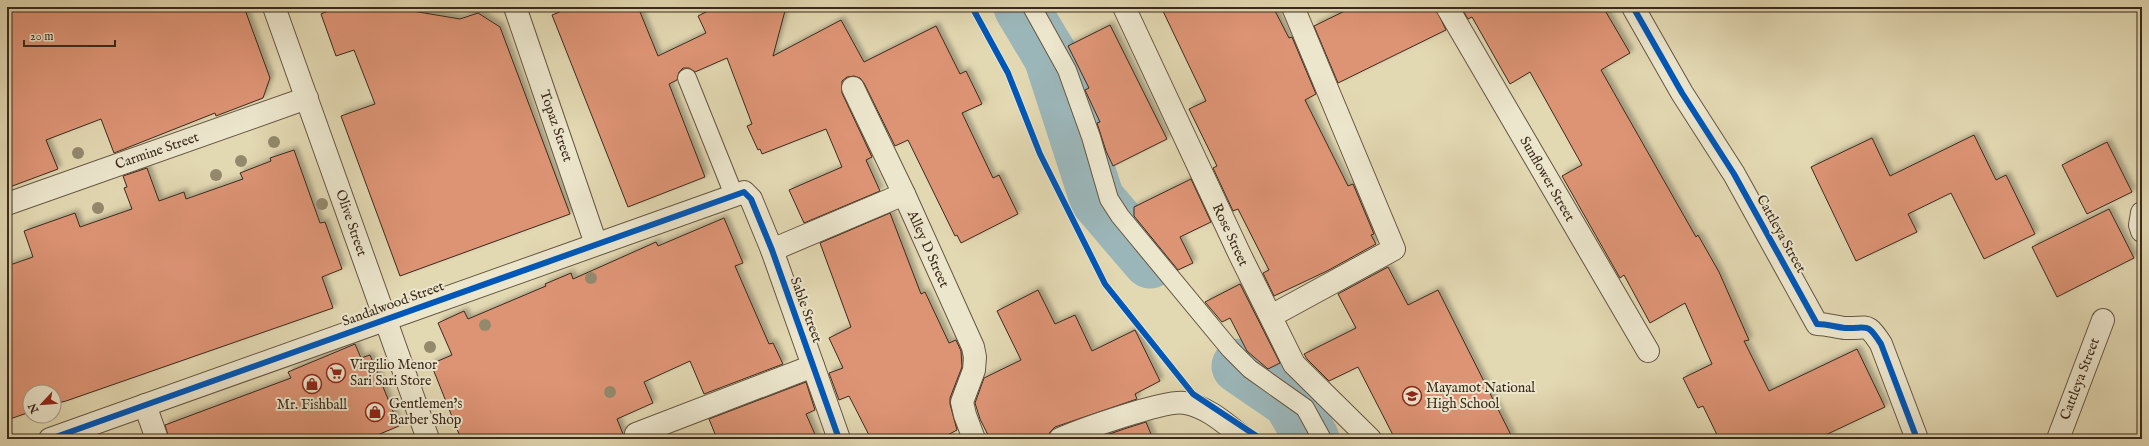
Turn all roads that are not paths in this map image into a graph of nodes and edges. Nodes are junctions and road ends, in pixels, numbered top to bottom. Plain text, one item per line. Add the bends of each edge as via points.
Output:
1 (274, 7) edge
2 (515, 7) edge
3 (1032, 7) edge
4 (1124, 7) edge
5 (1447, 7) edge
6 (1633, 7) edge
7 (1297, 8) edge
8 (687, 78) dead end
9 (853, 88) dead end
10 (307, 98) junction
11 (739, 193) junction
12 (904, 194) junction
13 (7, 204) edge
14 (2142, 213) edge
15 (2142, 231) edge
16 (596, 244) junction
17 (772, 250) junction
18 (1271, 316) junction
19 (384, 320) junction
20 (2103, 320) dead end
21 (1648, 351) dead end
22 (813, 366) junction
23 (145, 405) junction
24 (636, 434) dead end
25 (50, 439) edge
26 (157, 439) edge
27 (428, 439) edge
28 (839, 439) edge
29 (974, 439) edge
30 (1060, 439) edge
31 (1245, 439) edge
32 (1322, 439) edge
33 (1370, 439) edge
34 (1917, 439) edge
35 (2058, 439) edge

1 - 10 street, Olive Street
2 - 16 street, Topaz Street
3 - 32 lane via 1067,70 1091,137 1108,198 1230,350 1250,369 1305,408
4 - 18 street, Rose Street via 1240,256
5 - 21 street, Sunflower Street
6 - 34 street, Cattleya Street via 1682,93 1734,174 1817,324 1845,328 1860,326 1872,330 1875,334
7 - 18 street via 1394,249
8 - 11 lane
9 - 12 street
10 - 13 street, Carmine Street
10 - 19 street, Olive Street
11 - 16 street, Sandalwood Street
11 - 17 street, Sable Street via 751,199
12 - 17 street, Alley D Street
12 - 29 street, Alley D Street via 973,347 974,370 962,402
14 - 15 street
16 - 19 street, Sandalwood Street
17 - 22 street, Sable Street
18 - 33 street, Rose Street via 1294,364
19 - 23 street, Sandalwood Street
19 - 27 street, Olive Street
20 - 35 street, Cattleya Street
22 - 24 street
22 - 28 street, Sable Street
23 - 25 street, Sandalwood Street
23 - 26 street
30 - 31 street via 1171,403 1184,402 1199,407

